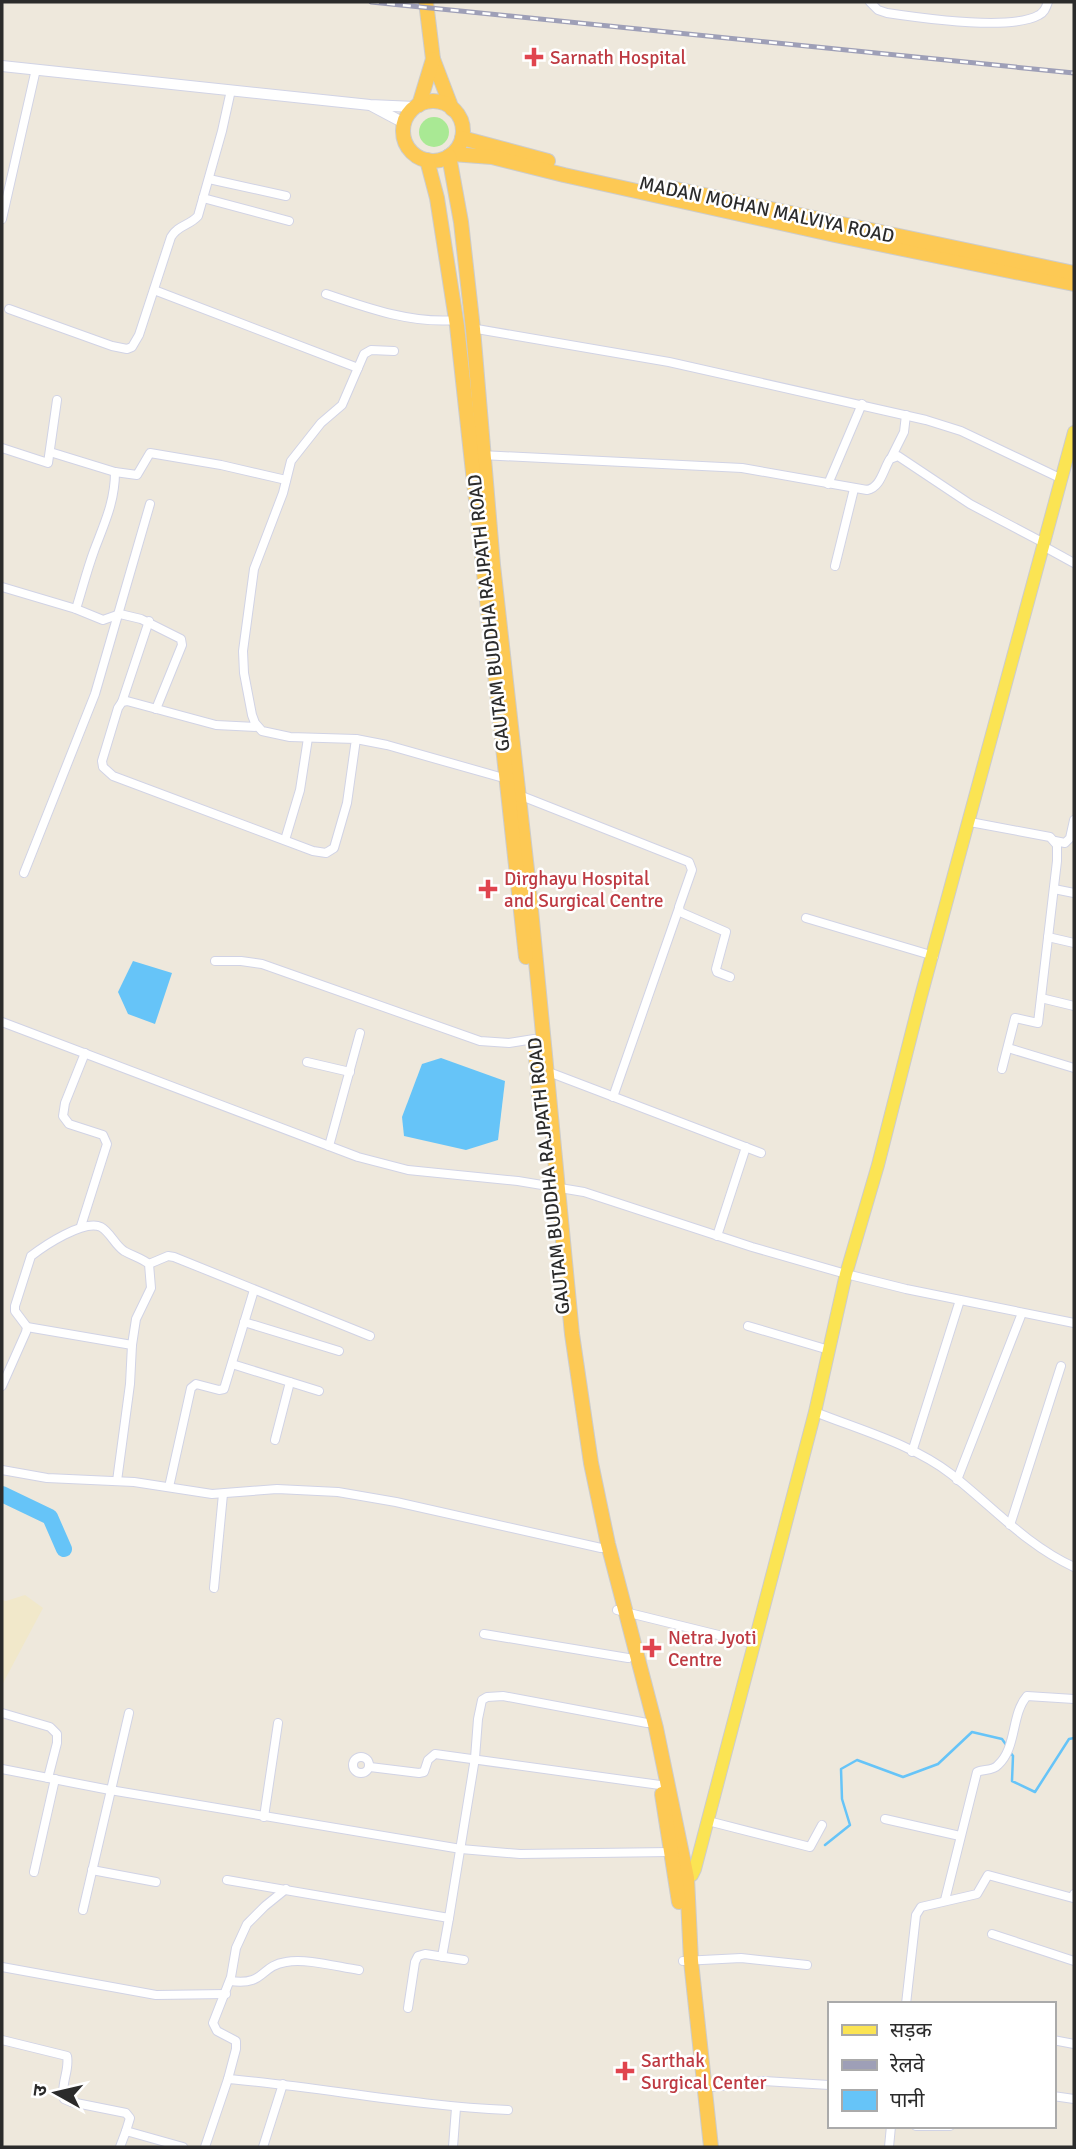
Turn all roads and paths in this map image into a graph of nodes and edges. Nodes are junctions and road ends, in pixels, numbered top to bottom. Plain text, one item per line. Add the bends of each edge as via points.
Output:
1 (426, 2) edge
2 (870, 2) edge
3 (1048, 2) edge
4 (433, 59) junction
5 (2, 65) edge
6 (36, 69) junction
7 (231, 90) junction
8 (370, 105) junction
9 (417, 106) junction
10 (452, 109) junction
11 (404, 123) junction
12 (462, 138) junction
13 (451, 155) junction
14 (427, 160) junction
15 (209, 179) junction
16 (286, 196) dead end
17 (203, 198) junction
18 (2, 219) edge
19 (289, 221) dead end
20 (1074, 273) edge
21 (1074, 284) edge
22 (154, 290) junction
23 (326, 294) dead end
24 (9, 309) dead end
25 (457, 323) junction
26 (473, 329) junction
27 (394, 351) dead end
28 (358, 368) junction
29 (57, 400) dead end
30 (862, 404) junction
31 (906, 415) junction
32 (1074, 432) edge
33 (2, 448) edge
34 (50, 452) junction
35 (477, 456) junction
36 (890, 459) junction
37 (115, 472) junction
38 (1062, 479) junction
39 (286, 480) junction
40 (828, 484) junction
41 (854, 489) junction
42 (150, 504) dead end
43 (1043, 545) junction
44 (1074, 563) edge
45 (835, 566) dead end
46 (2, 587) edge
47 (76, 609) junction
48 (120, 614) junction
49 (149, 621) junction
50 (122, 702) junction
51 (156, 709) junction
52 (258, 727) junction
53 (307, 738) junction
54 (356, 739) junction
55 (507, 779) junction
56 (519, 795) junction
57 (1074, 820) edge
58 (970, 821) junction
59 (1072, 839) edge
60 (285, 840) junction
61 (1055, 841) junction
62 (24, 873) dead end
63 (1054, 889) junction
64 (1074, 893) edge
65 (679, 906) junction
66 (806, 918) dead end
67 (1048, 937) junction
68 (1074, 943) edge
69 (933, 956) junction
70 (215, 961) dead end
71 (730, 977) dead end
72 (1041, 998) junction
73 (1074, 1006) edge
74 (2, 1022) edge
75 (360, 1033) dead end
76 (534, 1039) junction
77 (1007, 1048) junction
78 (85, 1053) junction
79 (307, 1062) dead end
80 (1074, 1068) edge
81 (1002, 1069) dead end
82 (542, 1070) junction
83 (349, 1072) junction
84 (613, 1097) junction
85 (329, 1146) junction
86 (746, 1147) junction
87 (761, 1153) dead end
88 (552, 1186) junction
89 (81, 1226) junction
90 (717, 1236) junction
91 (149, 1264) junction
92 (846, 1274) junction
93 (254, 1290) junction
94 (960, 1300) junction
95 (1022, 1312) junction
96 (244, 1322) junction
97 (1074, 1322) edge
98 (748, 1325) dead end
99 (27, 1327) junction
100 (370, 1336) dead end
101 (132, 1345) junction
102 (829, 1350) junction
103 (339, 1351) dead end
104 (232, 1364) junction
105 (1061, 1366) dead end
106 (290, 1382) junction
107 (2, 1386) edge
108 (319, 1391) dead end
109 (815, 1412) junction
110 (275, 1440) dead end
111 (912, 1452) junction
112 (2, 1470) edge
113 (957, 1480) junction
114 (117, 1481) junction
115 (169, 1487) junction
116 (223, 1494) junction
117 (1010, 1525) junction
118 (601, 1548) junction
119 (1074, 1567) edge
120 (214, 1588) dead end
121 (621, 1611) junction
122 (484, 1634) dead end
123 (755, 1644) junction
124 (628, 1658) junction
125 (1074, 1699) edge
126 (2, 1713) edge
127 (129, 1713) dead end
128 (278, 1723) dead end
129 (647, 1723) junction
130 (475, 1758) junction
131 (370, 1767) dead end
132 (2, 1769) edge
133 (51, 1779) junction
134 (660, 1785) junction
135 (110, 1790) junction
136 (264, 1817) junction
137 (885, 1818) dead end
138 (708, 1821) junction
139 (822, 1825) dead end
140 (960, 1836) junction
141 (461, 1849) junction
142 (671, 1852) junction
143 (92, 1870) junction
144 (34, 1872) dead end
145 (227, 1880) dead end
146 (156, 1882) dead end
147 (682, 1882) junction
148 (286, 1889) junction
149 (1074, 1894) edge
150 (945, 1900) junction
151 (83, 1910) dead end
152 (449, 1918) junction
153 (992, 1934) dead end
154 (442, 1957) junction
155 (464, 1960) dead end
156 (687, 1961) junction
157 (1074, 1961) edge
158 (807, 1965) dead end
159 (2, 1967) edge
160 (359, 1970) dead end
161 (230, 1981) junction
162 (226, 1994) junction
163 (906, 2002) edge
164 (408, 2008) dead end
165 (2, 2040) edge
166 (1055, 2040) edge
167 (1074, 2044) edge
168 (228, 2079) junction
169 (283, 2084) junction
170 (828, 2085) edge
171 (704, 2088) junction
172 (1055, 2096) edge
173 (1074, 2099) edge
174 (456, 2108) junction
175 (508, 2110) dead end
176 (891, 2128) edge
177 (126, 2130) junction
178 (120, 2147) edge
179 (183, 2147) edge
180 (205, 2147) edge
181 (263, 2147) edge
182 (453, 2147) edge
183 (704, 2147) edge
184 (711, 2147) edge
185 (889, 2147) edge

1 - 4 highway
2 - 3 street via 887,13 950,22 1027,19 1044,11
4 - 9 highway
4 - 10 highway
5 - 6 street
6 - 7 street
6 - 18 street
7 - 8 street
7 - 15 street
8 - 9 street
8 - 11 street
9 - 10 highway via 432,101
9 - 11 highway
10 - 12 highway via 460,120
11 - 14 highway via 409,149
12 - 13 highway
12 - 20 highway, MADAN MOHAN MALVIYA ROAD via 593,173
13 - 14 highway
13 - 21 highway via 492,157
13 - 26 highway
14 - 25 highway, GAUTAM BUDDHA RAJPATH ROAD
15 - 16 street
15 - 17 street
17 - 19 street
17 - 22 street via 198,216 171,237
22 - 24 street via 136,341 127,349
22 - 28 street
23 - 25 street via 420,320
25 - 26 street
25 - 35 highway, GAUTAM BUDDHA RAJPATH ROAD
26 - 30 street via 669,362
26 - 35 highway
27 - 28 street via 367,352
28 - 39 street via 342,405 294,456
29 - 34 street
30 - 31 street
30 - 40 street
31 - 36 street via 904,432
31 - 38 street via 961,431
32 - 38 main road
33 - 34 street via 48,463
34 - 37 street
35 - 40 street via 742,468
35 - 55 highway, GAUTAM BUDDHA RAJPATH ROAD
35 - 56 highway
36 - 41 street via 874,489
36 - 43 street via 908,460 959,497
37 - 39 street via 137,475 150,453
37 - 47 street via 109,517
38 - 43 main road
39 - 52 street via 258,555 243,651 252,715
40 - 41 street
41 - 45 street
42 - 48 street
43 - 44 street
43 - 58 main road
46 - 47 street
47 - 48 street via 103,620
48 - 49 street
48 - 62 street via 95,694
49 - 50 street
49 - 51 street via 182,642
50 - 51 street
50 - 60 street via 102,761 106,772
51 - 52 street via 216,725
52 - 53 street via 267,733
53 - 54 street
53 - 60 street via 300,790
54 - 55 street
54 - 60 street via 347,803 334,848 320,853
55 - 76 highway, GAUTAM BUDDHA RAJPATH ROAD
56 - 65 street via 689,862 692,870
56 - 82 highway
57 - 59 street
58 - 61 street
58 - 69 main road
59 - 61 street
61 - 63 street
63 - 64 street
63 - 67 street
65 - 71 street via 682,915 726,932 716,969
65 - 84 street
66 - 69 street
67 - 68 street
67 - 72 street
69 - 92 main road
70 - 76 street via 262,964 480,1041
72 - 73 street
72 - 77 street via 1038,1023 1016,1018
74 - 78 street
75 - 83 street
76 - 82 highway, GAUTAM BUDDHA RAJPATH ROAD
77 - 80 street
77 - 81 street
78 - 85 street
78 - 89 street via 63,1116 69,1124 103,1135 107,1144
79 - 83 street
82 - 84 street
82 - 88 highway, GAUTAM BUDDHA RAJPATH ROAD
83 - 85 street
84 - 86 street
85 - 88 street via 408,1170
86 - 87 street
86 - 90 street
88 - 90 street via 584,1192
88 - 118 highway, GAUTAM BUDDHA RAJPATH ROAD via 577,1433
88 - 121 highway via 584,1423
89 - 91 street via 101,1227 125,1252
89 - 99 street via 31,1256 15,1306
90 - 92 street
91 - 93 street via 174,1257
91 - 101 street via 151,1288 136,1319
92 - 94 street
92 - 102 main road
93 - 96 street
93 - 100 street
94 - 95 street
94 - 111 street
95 - 97 street
95 - 113 street
96 - 103 street
96 - 104 street
98 - 102 street
99 - 101 street
99 - 107 street
101 - 114 street
102 - 109 main road
104 - 106 street
104 - 115 street via 222,1390 192,1386
105 - 117 street
106 - 108 street
106 - 110 street
109 - 111 street
109 - 123 main road
111 - 113 street
112 - 114 street via 47,1478
113 - 117 street
114 - 115 street
115 - 116 street
116 - 118 street via 277,1489 338,1492
116 - 120 street
117 - 119 street via 1034,1545
118 - 121 highway, GAUTAM BUDDHA RAJPATH ROAD
121 - 123 street
121 - 124 highway, GAUTAM BUDDHA RAJPATH ROAD
121 - 147 highway via 662,1752
122 - 124 street
123 - 138 main road
124 - 129 highway, GAUTAM BUDDHA RAJPATH ROAD
125 - 140 street via 1027,1696 997,1767 975,1774
126 - 133 street via 50,1727 57,1734
127 - 135 street
128 - 136 street
129 - 130 street via 503,1696 487,1697 479,1706
129 - 134 highway, GAUTAM BUDDHA RAJPATH ROAD
130 - 131 street via 435,1754 419,1773
130 - 134 street
130 - 141 street
132 - 133 street
133 - 135 street
133 - 144 street
134 - 142 highway, GAUTAM BUDDHA RAJPATH ROAD
135 - 136 street
135 - 143 street
136 - 141 street
137 - 140 street
138 - 139 street via 810,1847
138 - 147 main road via 695,1870
140 - 150 street
141 - 142 street via 531,1854
141 - 152 street
142 - 147 highway, GAUTAM BUDDHA RAJPATH ROAD
143 - 146 street
143 - 151 street
145 - 148 street
147 - 156 highway, GAUTAM BUDDHA RAJPATH ROAD
148 - 152 street
148 - 161 street via 247,1924 236,1948
149 - 150 street via 1073,1898 989,1875 977,1894
150 - 163 street via 918,1910
152 - 154 street
153 - 157 street
154 - 155 street
154 - 164 street via 421,1955 416,1959
156 - 158 street via 741,1958
156 - 171 highway
156 - 183 highway, GAUTAM BUDDHA RAJPATH ROAD
159 - 162 street via 156,1995
160 - 161 street via 281,1962 249,1983
161 - 162 street
162 - 168 street via 213,2023 217,2031 236,2041
165 - 177 street via 67,2056 64,2099 126,2113 130,2118
166 - 167 street
168 - 169 street
168 - 180 street
169 - 174 street
169 - 181 street
170 - 171 street via 764,2081
171 - 184 highway
172 - 173 street
174 - 175 street
174 - 182 street
176 - 185 street
177 - 178 street
177 - 179 street

